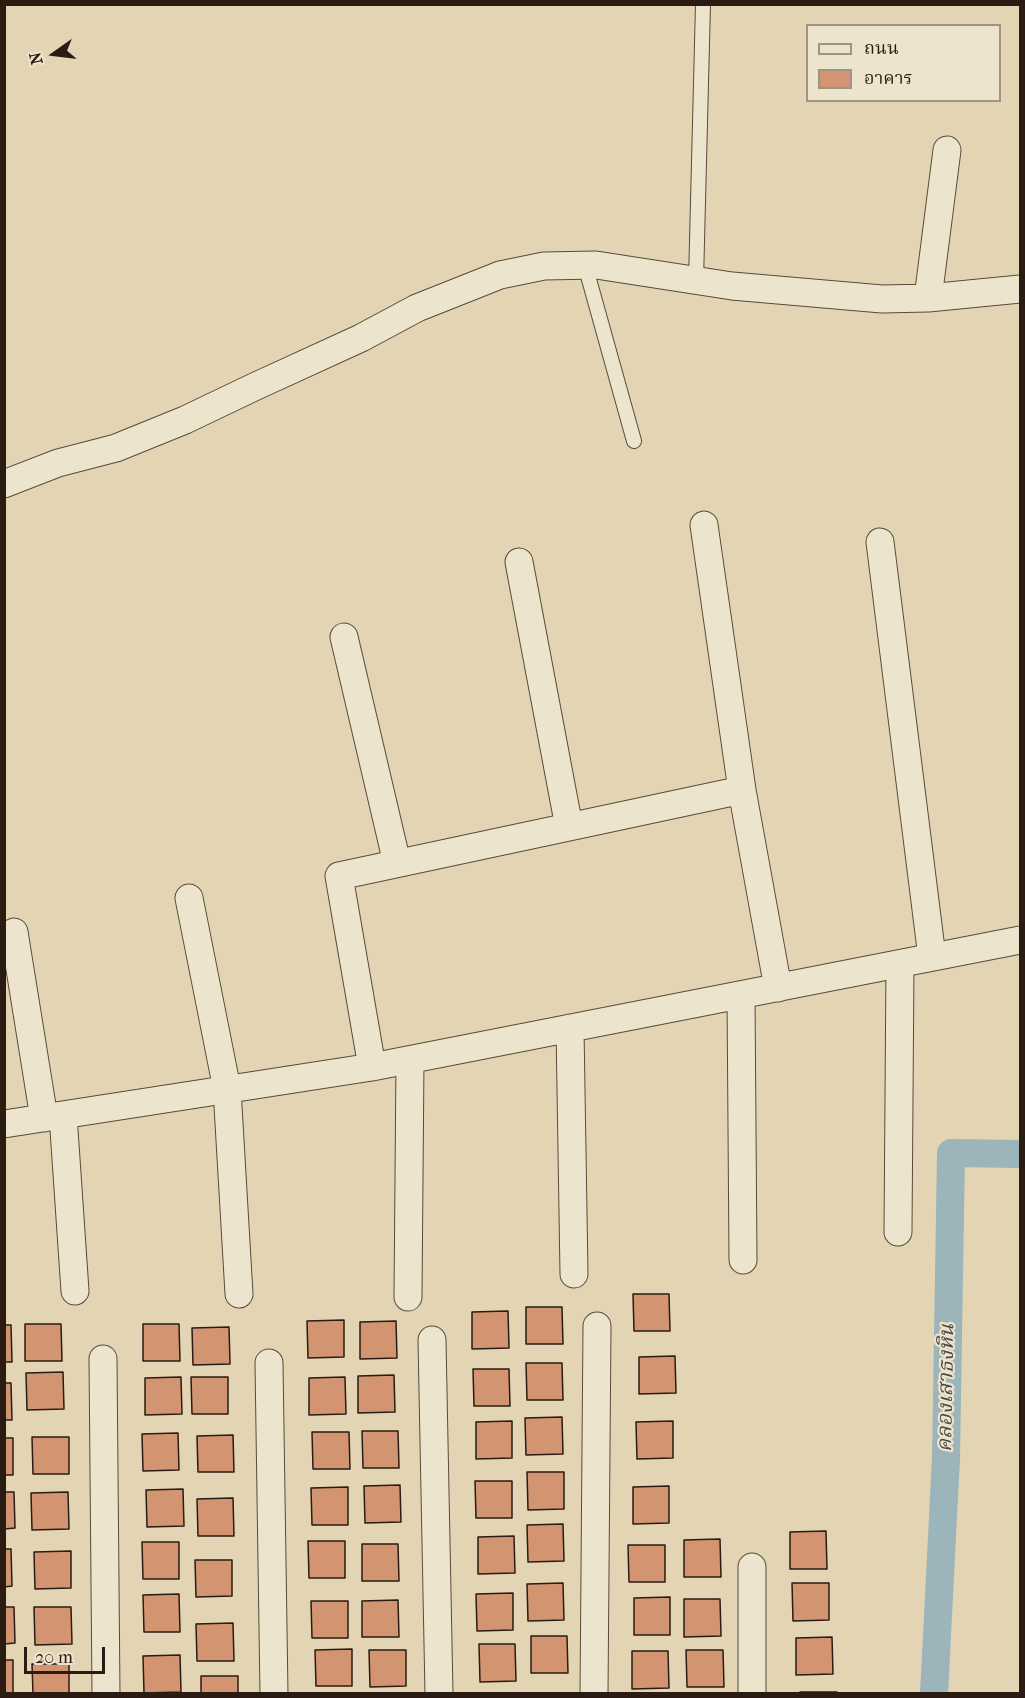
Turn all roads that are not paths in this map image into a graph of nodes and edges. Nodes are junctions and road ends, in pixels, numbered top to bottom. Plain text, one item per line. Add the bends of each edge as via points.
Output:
1 (703, 4) edge
2 (947, 150) dead end
3 (585, 265) junction
4 (696, 281) junction
5 (1020, 289) edge
6 (928, 298) junction
7 (634, 441) dead end
8 (4, 484) edge
9 (704, 525) dead end
10 (880, 543) dead end
11 (519, 562) dead end
12 (344, 637) dead end
13 (742, 790) junction
14 (569, 826) junction
15 (397, 864) junction
16 (189, 898) dead end
17 (14, 932) dead end
18 (1020, 940) edge
19 (932, 957) junction
20 (900, 963) junction
21 (778, 988) junction
22 (741, 995) junction
23 (570, 1028) junction
24 (410, 1060) junction
25 (372, 1067) junction
26 (227, 1089) junction
27 (54, 1116) junction
28 (4, 1124) edge
29 (898, 1232) dead end
30 (743, 1260) dead end
31 (574, 1274) dead end
32 (75, 1291) dead end
33 (239, 1294) dead end
34 (408, 1297) dead end
35 (597, 1326) dead end
36 (432, 1340) dead end
37 (103, 1359) dead end
38 (269, 1363) dead end
39 (752, 1567) dead end
40 (106, 1694) edge
41 (274, 1694) edge
42 (439, 1694) edge
43 (594, 1694) edge
44 (752, 1694) edge

1 - 4 lane
2 - 6 street
3 - 4 street
3 - 7 lane
3 - 8 street via 544,266 500,275 417,308 185,420
4 - 6 street via 882,299
5 - 6 street
9 - 13 street
10 - 19 street
11 - 14 street
12 - 15 street
13 - 14 street
13 - 21 street
14 - 15 street
15 - 25 street via 339,876
16 - 26 street
17 - 27 street
18 - 19 street
19 - 20 street
20 - 21 street
20 - 29 street
21 - 22 street
22 - 23 street
22 - 30 street
23 - 24 street
23 - 31 street
24 - 25 street
24 - 34 street
25 - 26 street
26 - 27 street
26 - 33 street
27 - 28 street
27 - 32 street
35 - 43 street
36 - 42 street
37 - 40 street
38 - 41 street
39 - 44 street

